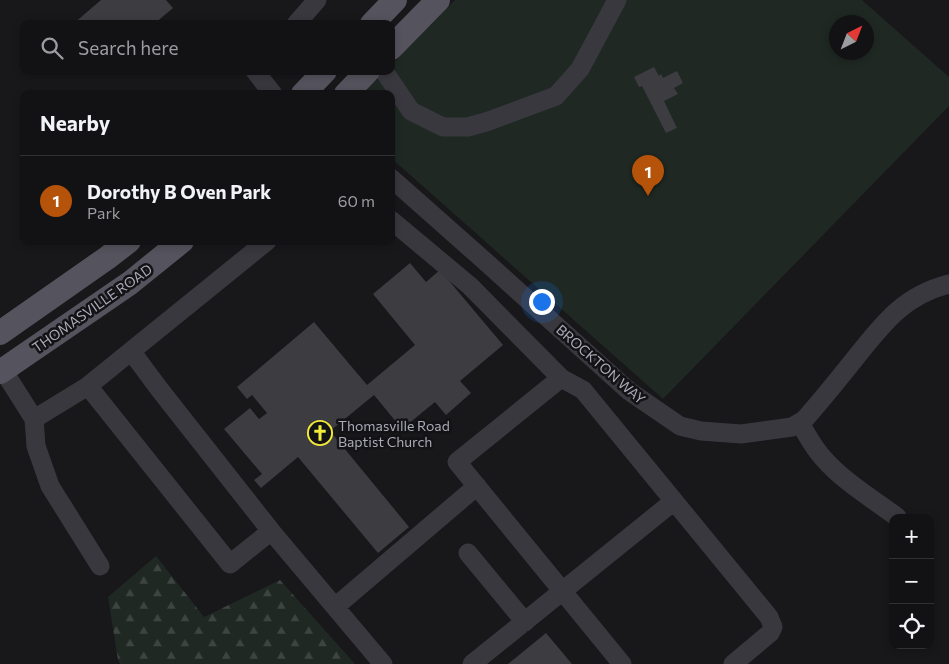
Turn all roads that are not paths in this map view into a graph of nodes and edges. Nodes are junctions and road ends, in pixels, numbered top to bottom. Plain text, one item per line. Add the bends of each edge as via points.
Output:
1 (317, 0) edge
2 (395, 0) edge
3 (438, 0) edge
4 (616, 0) edge
5 (300, 20) edge
6 (376, 20) edge
7 (395, 44) edge
8 (257, 75) edge
9 (321, 75) edge
10 (364, 75) edge
11 (387, 75) edge
12 (270, 90) edge
13 (307, 90) edge
14 (350, 90) edge
15 (395, 181) edge
16 (395, 223) edge
17 (124, 245) edge
18 (177, 245) edge
19 (262, 245) edge
20 (949, 284) edge
21 (0, 332) edge
22 (131, 351) junction
23 (2, 371) edge
24 (561, 378) junction
25 (88, 386) junction
26 (34, 419) junction
27 (800, 423) junction
28 (477, 486) junction
29 (674, 501) junction
30 (893, 514) edge
31 (271, 531) junction
32 (468, 552) dead end
33 (100, 566) dead end
34 (562, 591) junction
35 (335, 607) junction
36 (525, 622) junction
37 (383, 664) edge
38 (472, 664) edge
39 (622, 664) edge
40 (733, 664) edge

1 - 5 street
2 - 6 main road
3 - 7 main road
4 - 11 street via 580,69 556,96 489,121 468,127 443,127 410,112
8 - 12 street
9 - 13 main road
10 - 14 main road
15 - 27 street, BROCKTON WAY via 629,391 680,426 741,434
16 - 24 street via 470,286
17 - 21 main road
18 - 23 main road, THOMASVILLE ROAD via 130,283
19 - 22 street
20 - 27 street via 919,294 897,311
22 - 25 street
22 - 31 street
23 - 26 street
24 - 28 street via 457,462
24 - 29 street via 583,390
25 - 26 street
25 - 31 street via 230,564
26 - 33 street via 36,446 50,486
27 - 30 street via 823,459
28 - 34 street
28 - 35 street
29 - 34 street
29 - 40 street via 769,616 773,627
31 - 35 street
32 - 36 street
34 - 36 street
34 - 39 street
35 - 37 street
36 - 38 street

